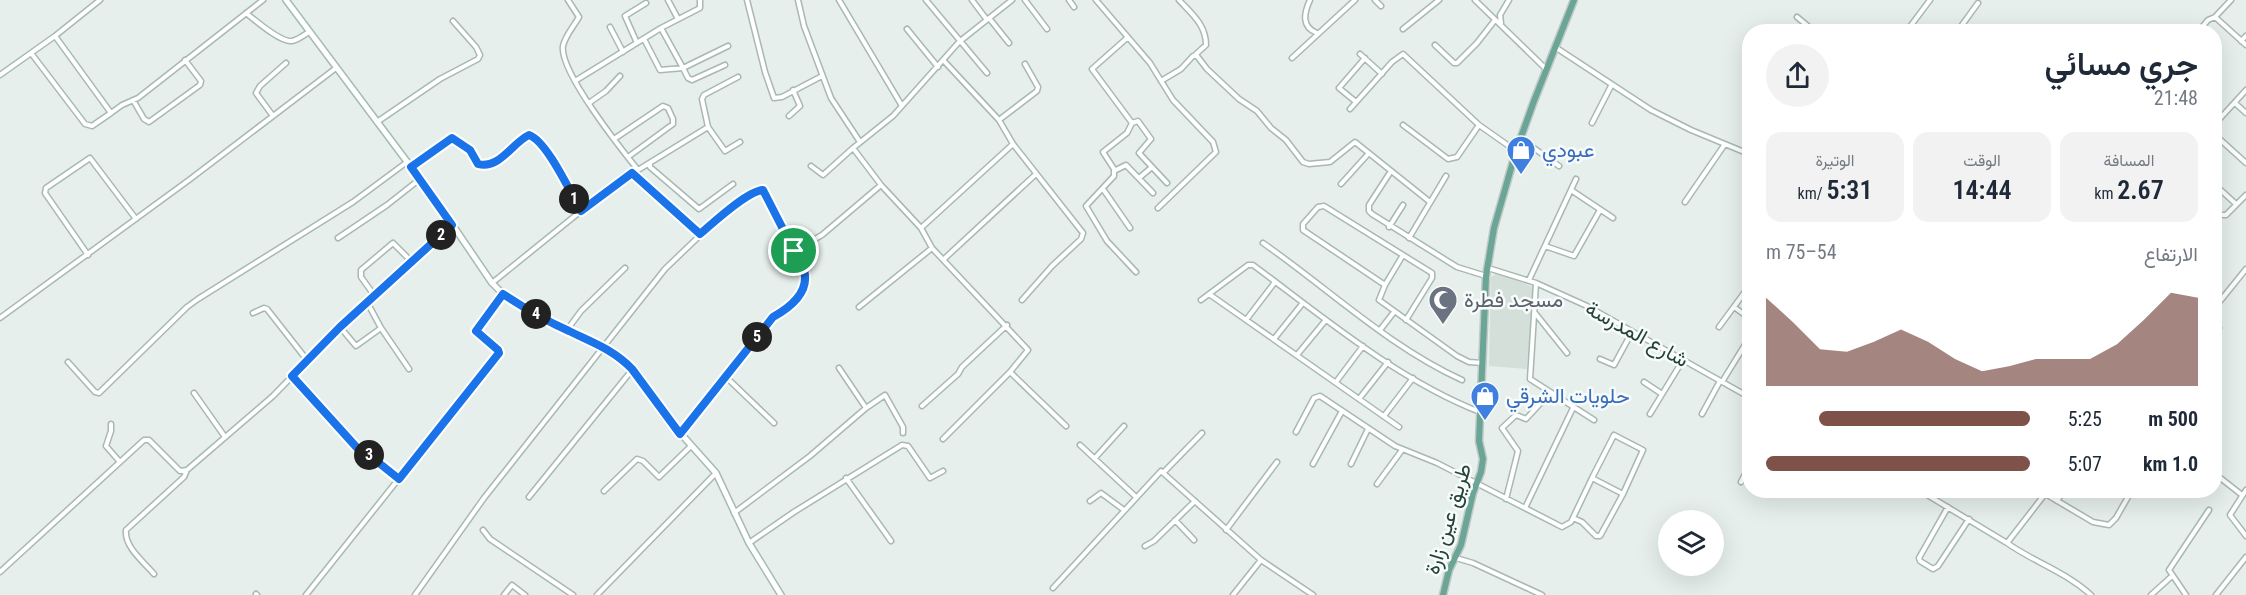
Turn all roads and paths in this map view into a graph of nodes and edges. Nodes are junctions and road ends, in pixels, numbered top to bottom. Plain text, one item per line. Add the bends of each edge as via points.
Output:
1 (100, 0) edge
2 (263, 0) edge
3 (286, 0) edge
4 (568, 0) edge
5 (668, 0) edge
6 (700, 0) edge
7 (747, 0) edge
8 (798, 0) edge
9 (839, 0) edge
10 (926, 0) edge
11 (972, 0) edge
12 (1012, 0) edge
13 (1025, 0) edge
14 (1069, 0) edge
15 (1096, 0) edge
16 (1179, 0) edge
17 (1310, 0) edge
18 (1355, 0) edge
19 (1375, 0) edge
20 (1439, 0) edge
21 (1474, 0) edge
22 (1574, 0) edge
23 (1930, 0) edge
24 (2231, 0) edge
25 (1507, 1) edge
26 (646, 3) dead end
27 (1978, 3) dead end
28 (1381, 6) dead end
29 (1074, 7) dead end
30 (246, 13) junction
31 (1797, 17) dead end
32 (2215, 17) junction
33 (678, 19) junction
34 (988, 19) junction
35 (1495, 20) junction
36 (453, 21) dead end
37 (1805, 24) edge
38 (1912, 24) edge
39 (1963, 24) edge
40 (2205, 24) edge
41 (610, 27) dead end
42 (662, 28) junction
43 (1505, 28) junction
44 (907, 29) dead end
45 (1047, 29) dead end
46 (1403, 29) dead end
47 (309, 32) junction
48 (1317, 33) junction
49 (55, 36) junction
50 (2246, 36) edge
51 (1127, 38) junction
52 (644, 39) junction
53 (2241, 41) junction
54 (959, 42) junction
55 (638, 43) junction
56 (1009, 43) dead end
57 (1435, 45) dead end
58 (2246, 45) edge
59 (728, 46) dead end
60 (1554, 47) junction
61 (623, 52) junction
62 (31, 53) junction
63 (1360, 54) dead end
64 (1195, 55) junction
65 (1292, 57) dead end
66 (1365, 58) junction
67 (185, 60) junction
68 (944, 61) junction
69 (286, 63) dead end
70 (1025, 64) dead end
71 (725, 65) dead end
72 (938, 67) junction
73 (336, 68) junction
74 (683, 68) junction
75 (1546, 69) junction
76 (987, 73) dead end
77 (1382, 74) junction
78 (0, 75) edge
79 (620, 76) dead end
80 (738, 76) dead end
81 (822, 76) junction
82 (575, 81) junction
83 (1161, 81) junction
84 (1611, 86) junction
85 (793, 90) junction
86 (2246, 90) edge
87 (133, 100) junction
88 (1356, 102) junction
89 (589, 103) junction
90 (2235, 103) junction
91 (902, 106) junction
92 (1350, 109) dead end
93 (111, 113) junction
94 (2246, 113) edge
95 (273, 116) junction
96 (789, 116) dead end
97 (2222, 117) edge
98 (999, 120) junction
99 (377, 122) junction
100 (1132, 123) junction
101 (1593, 123) dead end
102 (1479, 124) junction
103 (1402, 125) dead end
104 (708, 127) junction
105 (614, 139) junction
106 (1521, 139) junction
107 (2222, 141) edge
108 (740, 142) dead end
109 (860, 142) junction
110 (1013, 144) junction
111 (1725, 144) junction
112 (853, 148) junction
113 (1516, 151) junction
114 (1742, 151) edge
115 (1369, 153) junction
116 (628, 157) junction
117 (2246, 163) edge
118 (409, 164) junction
119 (650, 164) junction
120 (812, 166) dead end
121 (1559, 166) dead end
122 (1152, 167) junction
123 (638, 170) junction
124 (1114, 171) junction
125 (1391, 171) junction
126 (632, 173) junction
127 (1036, 174) junction
128 (1446, 176) dead end
129 (1139, 178) junction
130 (420, 179) junction
131 (1576, 179) dead end
132 (1167, 183) dead end
133 (733, 184) dead end
134 (1341, 184) dead end
135 (881, 185) junction
136 (1103, 189) junction
137 (1571, 190) junction
138 (2222, 191) edge
139 (1153, 193) dead end
140 (2246, 195) edge
141 (1430, 202) junction
142 (1685, 202) dead end
143 (2236, 204) junction
144 (1403, 205) dead end
145 (1158, 208) dead end
146 (1600, 210) junction
147 (581, 211) junction
148 (2222, 216) edge
149 (1613, 218) dead end
150 (136, 219) junction
151 (452, 225) junction
152 (1389, 227) junction
153 (921, 228) junction
154 (1130, 228) dead end
155 (700, 234) junction
156 (338, 238) dead end
157 (1409, 238) junction
158 (1263, 243) dead end
159 (1545, 246) junction
160 (932, 248) junction
161 (794, 251) junction
162 (88, 255) junction
163 (1403, 255) junction
164 (944, 259) junction
165 (411, 261) junction
166 (625, 268) dead end
167 (1487, 268) junction
168 (2246, 269) edge
169 (1136, 272) dead end
170 (1486, 276) junction
171 (1529, 280) junction
172 (1275, 282) junction
173 (492, 283) junction
174 (1536, 283) junction
175 (1385, 285) junction
176 (503, 294) junction
177 (1209, 294) junction
178 (374, 295) junction
179 (1742, 297) edge
180 (1022, 300) dead end
181 (1201, 300) dead end
182 (2222, 300) dead end
183 (367, 302) junction
184 (1302, 304) junction
185 (859, 307) dead end
186 (1734, 307) junction
187 (1394, 312) junction
188 (1534, 312) junction
189 (253, 313) dead end
190 (1742, 313) edge
191 (0, 318) edge
192 (1246, 320) junction
193 (1406, 320) junction
194 (1325, 321) junction
195 (1007, 325) junction
196 (340, 327) junction
197 (1719, 327) dead end
198 (381, 328) junction
199 (1380, 330) junction
200 (567, 331) junction
201 (1632, 332) junction
202 (1274, 339) junction
203 (1363, 346) junction
204 (603, 347) junction
205 (1742, 349) edge
206 (1567, 353) dead end
207 (1297, 355) junction
208 (1600, 359) dead end
209 (307, 360) junction
210 (1683, 360) junction
211 (68, 362) dead end
212 (1388, 362) junction
213 (1484, 363) junction
214 (839, 368) dead end
215 (409, 369) dead end
216 (632, 369) junction
217 (1010, 372) junction
218 (292, 376) junction
219 (725, 376) junction
220 (1413, 378) junction
221 (1461, 380) dead end
222 (1336, 382) junction
223 (1644, 382) dead end
224 (1721, 382) junction
225 (194, 393) dead end
226 (1550, 393) junction
227 (1742, 393) edge
228 (1662, 394) junction
229 (1359, 399) junction
230 (922, 406) dead end
231 (866, 408) junction
232 (1573, 408) junction
233 (1342, 411) junction
234 (1481, 412) junction
235 (1650, 414) dead end
236 (1702, 414) dead end
237 (1384, 416) junction
238 (1594, 420) dead end
239 (774, 423) dead end
240 (111, 424) dead end
241 (1066, 426) dead end
242 (1124, 426) dead end
243 (1400, 427) dead end
244 (1368, 429) junction
245 (1296, 432) dead end
246 (903, 433) dead end
247 (680, 434) junction
248 (1202, 434) dead end
249 (225, 437) junction
250 (943, 439) dead end
251 (1080, 445) dead end
252 (691, 446) junction
253 (1402, 450) junction
254 (1095, 458) junction
255 (120, 462) junction
256 (1277, 462) dead end
257 (1313, 464) dead end
258 (1351, 464) dead end
259 (187, 470) junction
260 (943, 471) dead end
261 (1163, 472) junction
262 (716, 473) junction
263 (846, 478) junction
264 (1592, 478) junction
265 (1742, 478) edge
266 (399, 479) junction
267 (2222, 479) edge
268 (1740, 482) dead end
269 (1477, 483) junction
270 (1377, 484) dead end
271 (2246, 490) edge
272 (604, 491) dead end
273 (1623, 494) junction
274 (2242, 495) junction
275 (1136, 496) junction
276 (529, 497) dead end
277 (1932, 498) edge
278 (2042, 498) edge
279 (2052, 498) edge
280 (2059, 498) edge
281 (2127, 498) edge
282 (1506, 499) junction
283 (1090, 501) dead end
284 (1195, 501) junction
285 (2057, 501) junction
286 (1948, 507) junction
287 (1525, 508) junction
288 (1124, 510) junction
289 (2208, 510) dead end
290 (733, 514) junction
291 (1573, 518) junction
292 (1969, 519) junction
293 (1175, 520) junction
294 (483, 530) dead end
295 (1226, 530) junction
296 (2246, 536) edge
297 (1194, 540) dead end
298 (891, 541) dead end
299 (748, 543) junction
300 (2007, 543) junction
301 (1145, 546) dead end
302 (2246, 557) edge
303 (1456, 558) junction
304 (1262, 560) junction
305 (0, 572) edge
306 (154, 574) dead end
307 (2172, 576) junction
308 (1053, 588) dead end
309 (306, 595) edge
310 (416, 595) edge
311 (504, 595) edge
312 (525, 595) edge
313 (573, 595) edge
314 (597, 595) edge
315 (781, 595) edge
316 (1233, 595) edge
317 (1314, 595) edge
318 (1443, 595) edge
319 (1542, 595) edge
320 (2091, 595) edge
321 (2151, 595) edge
322 (2186, 595) edge
323 (2216, 595) edge

1 - 49 street
2 - 30 street
3 - 47 main road
4 - 82 street via 579,17 563,51
5 - 33 street
6 - 33 street via 700,8
7 - 85 street via 774,98
8 - 81 street
9 - 91 street
10 - 54 street
11 - 34 street
12 - 34 street
13 - 45 street
14 - 29 street
15 - 51 street
16 - 64 street via 1206,35 1206,45
17 - 48 street via 1305,20
18 - 48 street
19 - 28 street
20 - 46 street
21 - 35 street
22 - 60 main road, طريق عين زارة
23 - 38 street
24 - 32 street
25 - 43 street via 1499,17
26 - 55 street via 625,16
27 - 39 street
30 - 47 street via 287,41
30 - 67 street
31 - 37 street
32 - 40 street
32 - 53 street
33 - 42 street
34 - 54 street
34 - 56 street
35 - 43 street
35 - 57 street via 1457,63
36 - 99 street via 476,47 478,59 440,79
41 - 61 street
42 - 52 street
42 - 74 street
43 - 75 street
44 - 72 street
47 - 73 main road
48 - 65 street
49 - 62 street
49 - 93 street
50 - 53 street
51 - 83 street
51 - 100 street via 1092,69
52 - 55 street
52 - 74 street via 660,70
53 - 58 street
54 - 68 street
54 - 76 street
55 - 61 street
59 - 74 street
60 - 75 main road, طريق عين زارة
60 - 84 street
61 - 82 street
62 - 78 street
62 - 93 street via 85,124 92,126
63 - 66 street
64 - 83 street
64 - 115 street via 1239,99 1257,111 1303,162 1330,162 1354,141
66 - 77 street
66 - 88 street via 1339,88
67 - 87 street
67 - 87 street via 200,85 149,122
68 - 72 street
68 - 98 street
69 - 95 street via 256,93
70 - 98 street via 1037,91
71 - 74 street via 692,80
72 - 91 street
73 - 95 street
73 - 99 main road
75 - 106 main road, طريق عين زارة
77 - 88 street
77 - 102 street via 1403,54
79 - 89 street
80 - 104 street via 704,95
81 - 85 street
81 - 109 street via 831,98
82 - 89 street
83 - 145 street via 1216,148
84 - 101 street
84 - 111 street via 1671,121
85 - 96 street via 800,106
86 - 90 street
87 - 93 street
88 - 92 street
89 - 105 street
90 - 94 street
90 - 97 street
91 - 109 street
95 - 150 street
98 - 110 street
99 - 118 main road
100 - 122 street via 1138,121 1151,139 1139,153
100 - 124 street via 1127,133 1103,152
102 - 103 street via 1452,159
102 - 113 street
104 - 108 street via 725,151
104 - 119 street
105 - 116 street
105 - 116 street via 663,106 668,108 673,124
106 - 113 main road, طريق عين زارة
106 - 121 street
107 - 117 street
109 - 112 street
110 - 127 street
110 - 153 street
111 - 114 street
111 - 142 street
112 - 120 street via 823,175
112 - 135 street
113 - 167 main road, طريق عين زارة
115 - 125 street
115 - 134 street
116 - 123 street
118 - 130 main road
118 - 147 street via 452,138 470,150 478,164 487,166 525,137 532,136 545,150
118 - 211 street via 187,307 99,393
119 - 123 street
119 - 133 street via 699,209
122 - 129 street
122 - 132 street
123 - 126 street
124 - 129 street via 1126,165
124 - 136 street
125 - 141 street
125 - 152 street via 1368,208
126 - 147 street
126 - 155 street
127 - 164 street
127 - 180 street via 1083,233
128 - 141 street
129 - 139 street
130 - 151 main road
130 - 156 street
131 - 137 street
135 - 153 street
135 - 161 street via 822,235
136 - 154 street
136 - 169 street via 1088,201 1086,208 1107,241
137 - 146 street
137 - 159 street
138 - 143 street
140 - 143 street
141 - 157 street
143 - 148 street
144 - 152 street
146 - 149 street
146 - 159 street via 1574,256
147 - 173 street
150 - 162 street
150 - 162 street via 90,158 46,188 45,193
151 - 165 street
151 - 173 main road
152 - 157 street
153 - 160 street
155 - 161 street via 761,189
155 - 204 street via 665,269
157 - 170 street via 1457,267
158 - 199 street
159 - 171 street
160 - 164 street
160 - 185 street
161 - 219 street via 806,278 802,292 786,310 773,317
162 - 191 street
163 - 175 street
163 - 175 street via 1324,206 1318,207 1303,224 1303,230
163 - 193 street via 1432,273
164 - 195 street
165 - 178 street
165 - 178 street via 393,243 361,270 361,277
166 - 200 street via 581,311
167 - 170 main road, طريق عين زارة
167 - 171 street, شارع المدرسة
168 - 182 street
170 - 213 main road, طريق عين زارة
171 - 174 street, شارع المدرسة
172 - 177 street via 1250,264
172 - 184 street
172 - 192 street
173 - 176 main road
174 - 188 street
174 - 201 street, شارع المدرسة
175 - 187 street via 1379,300
176 - 200 main road
176 - 266 street via 476,331 499,353
177 - 181 street
177 - 192 street
178 - 183 street
179 - 186 street
183 - 196 street
183 - 198 street
184 - 194 street
184 - 202 street
186 - 190 street
186 - 197 street
187 - 193 street
187 - 199 street
188 - 206 street
188 - 226 street via 1530,379
189 - 209 street via 267,309
192 - 202 street
193 - 213 street via 1463,360
194 - 203 street
194 - 207 street
195 - 217 street via 1028,350
195 - 230 street
196 - 198 street via 355,346
196 - 209 street
198 - 215 street
199 - 221 street
200 - 204 main road
201 - 208 street via 1614,365
201 - 210 street, شارع المدرسة
202 - 207 street
203 - 212 street
203 - 222 street
204 - 216 main road
204 - 310 street via 484,498
205 - 224 street
207 - 222 street
209 - 218 street
210 - 224 street, شارع المدرسة
210 - 228 street
212 - 220 street
212 - 229 street
213 - 234 main road, طريق عين زارة
214 - 231 street
216 - 247 main road
216 - 276 street
217 - 241 street
217 - 250 street
218 - 249 street
218 - 266 street via 359,450
219 - 239 street
219 - 247 street
220 - 234 street
220 - 237 street
222 - 229 street
223 - 228 street
224 - 227 street, شارع المدرسة
224 - 236 street
225 - 249 street
226 - 232 street
226 - 282 street via 1526,419 1516,415 1502,428 1518,451
228 - 235 street
229 - 237 street
231 - 246 street via 885,395
231 - 290 street
232 - 238 street
232 - 287 street
233 - 244 street
233 - 245 street via 1316,397
233 - 257 street
234 - 269 main road, طريق عين زارة via 1479,441 1483,459
237 - 243 street
240 - 255 street via 106,446
242 - 254 street
244 - 253 street
244 - 258 street
247 - 252 main road
248 - 261 street
249 - 259 street
251 - 254 street
252 - 262 main road
252 - 272 street via 659,477 640,459 634,461
253 - 269 street
253 - 270 street
254 - 275 street
255 - 259 street via 147,439 180,471
255 - 305 street
256 - 295 street
259 - 306 street via 125,532 135,553
260 - 263 street via 930,478 906,444
261 - 275 street
261 - 284 street
262 - 290 main road
262 - 314 street
263 - 298 street
263 - 299 street
264 - 273 street
264 - 273 street via 1614,435 1642,450
264 - 291 street
265 - 268 street
266 - 309 street
267 - 274 street
269 - 282 street
269 - 303 main road, طريق عين زارة
271 - 274 street
273 - 291 street via 1600,536
274 - 296 street via 2230,514
275 - 288 street
277 - 286 street
278 - 300 street
279 - 285 street
280 - 285 street
281 - 285 street via 2109,525 2093,522
282 - 287 street
283 - 288 street via 1101,493
284 - 293 street
284 - 295 street
286 - 292 street
286 - 292 street via 1920,561 1933,568 1938,566
287 - 291 street via 1562,527
288 - 308 street
289 - 307 street via 2170,567
290 - 299 main road
292 - 300 street
293 - 297 street
293 - 301 street
294 - 313 street via 490,539
295 - 304 street
299 - 315 main road
300 - 320 street via 2062,573
302 - 323 street
303 - 318 main road, طريق عين زارة
303 - 319 street
304 - 316 street
304 - 317 street
307 - 321 street
307 - 322 street
311 - 312 street via 512,585

